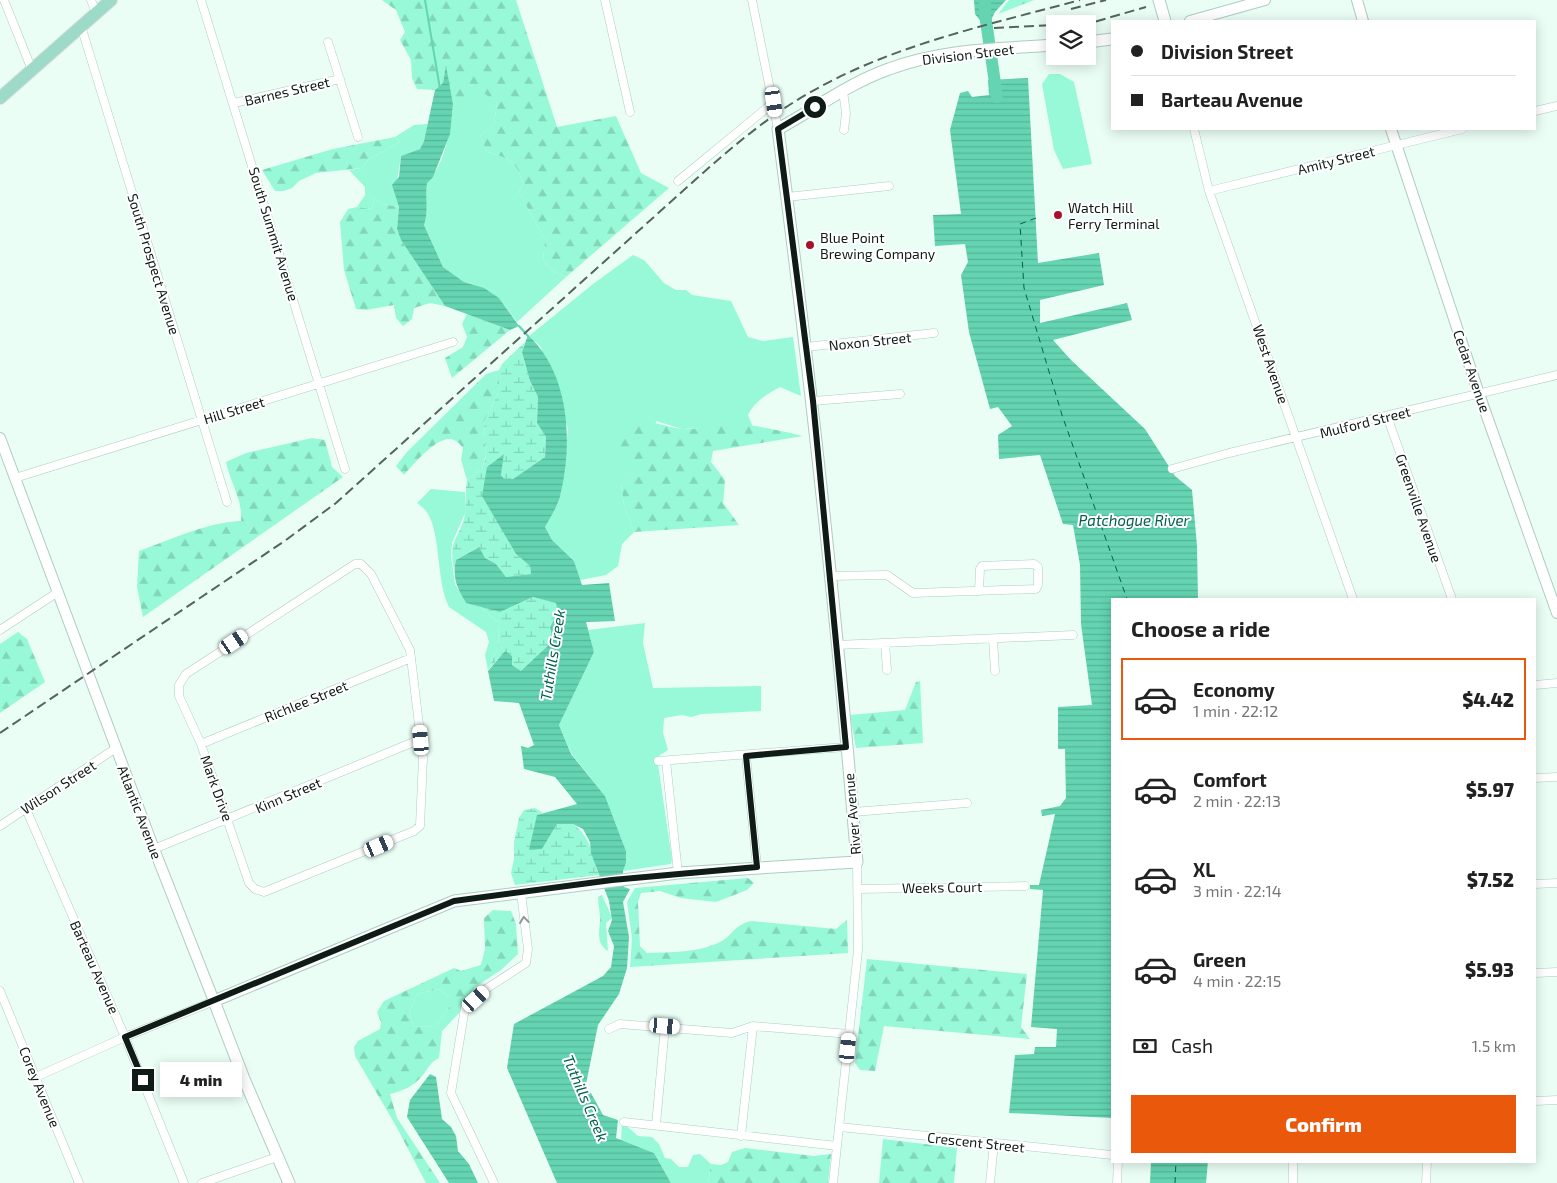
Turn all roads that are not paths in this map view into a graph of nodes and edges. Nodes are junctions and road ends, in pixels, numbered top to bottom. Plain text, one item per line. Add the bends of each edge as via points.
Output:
1 (4, 0) edge
2 (91, 0) edge
3 (110, 0) edge
4 (201, 0) edge
5 (605, 0) edge
6 (752, 0) edge
7 (1159, 0) edge
8 (1265, 0) edge
9 (1357, 0) edge
10 (96, 13) junction
11 (1165, 20) edge
12 (1194, 20) edge
13 (1363, 20) edge
14 (82, 26) junction
15 (1111, 39) edge
16 (1096, 41) edge
17 (328, 42) dead end
18 (1046, 46) edge
19 (32, 70) junction
20 (340, 79) junction
21 (843, 91) junction
22 (0, 98) edge
23 (774, 102) junction
24 (234, 103) junction
25 (1557, 106) edge
26 (1536, 111) edge
27 (630, 112) dead end
28 (778, 129) junction
29 (844, 130) dead end
30 (1194, 130) edge
31 (1391, 130) edge
32 (1458, 130) edge
33 (358, 137) dead end
34 (1395, 145) junction
35 (678, 181) dead end
36 (889, 186) dead end
37 (1209, 191) junction
38 (787, 198) junction
39 (934, 333) dead end
40 (453, 342) dead end
41 (806, 347) junction
42 (1557, 375) edge
43 (320, 384) junction
44 (900, 394) dead end
45 (1479, 394) junction
46 (813, 401) junction
47 (1387, 416) junction
48 (202, 420) junction
49 (0, 438) edge
50 (1297, 439) junction
51 (345, 469) dead end
52 (1172, 469) dead end
53 (15, 478) junction
54 (226, 502) dead end
55 (830, 576) junction
56 (979, 591) junction
57 (58, 592) junction
58 (1352, 598) edge
59 (1452, 598) edge
60 (1557, 613) edge
61 (0, 630) edge
62 (1073, 635) dead end
63 (993, 639) junction
64 (885, 643) junction
65 (836, 645) junction
66 (411, 658) junction
67 (887, 670) dead end
68 (995, 671) dead end
69 (1557, 683) edge
70 (1536, 685) edge
71 (421, 740) junction
72 (201, 744) junction
73 (846, 747) junction
74 (116, 748) junction
75 (746, 756) junction
76 (1557, 777) edge
77 (1536, 778) edge
78 (967, 803) dead end
79 (26, 809) junction
80 (853, 812) junction
81 (228, 820) junction
82 (0, 826) edge
83 (154, 849) junction
84 (857, 862) junction
85 (757, 867) junction
86 (678, 873) junction
87 (1557, 883) edge
88 (1536, 884) edge
89 (1025, 886) dead end
90 (858, 889) junction
91 (521, 893) junction
92 (1557, 972) edge
93 (1536, 974) edge
94 (0, 991) edge
95 (214, 1001) junction
96 (665, 1026) junction
97 (753, 1026) junction
98 (609, 1029) dead end
99 (849, 1034) junction
100 (125, 1037) junction
101 (36, 1077) junction
102 (1557, 1100) edge
103 (1536, 1101) edge
104 (624, 1122) dead end
105 (656, 1125) junction
106 (840, 1127) junction
107 (741, 1136) junction
108 (994, 1143) junction
109 (837, 1146) junction
110 (1111, 1155) edge
111 (277, 1157) junction
112 (1118, 1163) edge
113 (1294, 1163) edge
114 (1427, 1163) edge
115 (79, 1183) edge
116 (184, 1183) edge
117 (202, 1183) edge
118 (289, 1183) edge
119 (494, 1183) edge
120 (833, 1183) edge
121 (990, 1183) edge
122 (1117, 1183) edge
123 (1293, 1183) edge
124 (1426, 1183) edge

1 - 19 street
2 - 10 street
3 - 10 main road
4 - 24 street, South Summit Avenue
5 - 27 street
6 - 23 street, River Avenue
7 - 11 main road
8 - 12 street
9 - 13 street
10 - 14 main road
14 - 19 main road
14 - 48 street, South Prospect Avenue
15 - 16 main road
17 - 20 street
18 - 21 main road, Division Street via 928,56 888,69
19 - 22 main road
20 - 24 street, Barnes Street
20 - 33 street
21 - 28 main road, Division Street
21 - 29 street
23 - 28 street, River Avenue
23 - 35 street
24 - 43 street, South Summit Avenue
25 - 26 street
28 - 38 main road, River Avenue
30 - 37 street, West Avenue
31 - 34 street, Cedar Avenue
32 - 34 street, Amity Street
34 - 37 street, Amity Street
34 - 45 street, Cedar Avenue
36 - 38 street
37 - 50 street, West Avenue
38 - 41 main road, River Avenue
39 - 41 street, Noxon Street
40 - 43 street, Hill Street
41 - 46 main road, River Avenue
42 - 45 street, Mulford Street
43 - 48 street, Hill Street
43 - 51 street, South Summit Avenue
44 - 46 street
45 - 47 street, Mulford Street
45 - 60 street, Cedar Avenue
46 - 55 main road, River Avenue
47 - 50 street, Mulford Street
47 - 59 street, Greenville Avenue
48 - 53 street, Hill Street
48 - 54 street, South Prospect Avenue
49 - 53 street, Atlantic Avenue
50 - 52 street, Mulford Street
50 - 58 street, West Avenue
53 - 57 street, Atlantic Avenue
55 - 56 street via 887,575 913,593
55 - 65 main road, River Avenue
56 - 56 street via 1036,589 1038,568 1034,564 982,566
57 - 61 street
57 - 74 street, Atlantic Avenue
62 - 63 street
63 - 64 street
63 - 68 street
64 - 65 street
64 - 67 street
65 - 73 main road, River Avenue
66 - 71 street
66 - 72 street, Richlee Street
66 - 72 street, Mark Drive via 407,641 367,568 361,564 346,568 186,674 179,685 179,696
69 - 70 street
71 - 81 street, Kinn Street
71 - 81 street, Mark Drive via 422,817 420,826 414,831 264,892 249,882
72 - 81 street, Mark Drive
73 - 75 street
73 - 80 main road, River Avenue
74 - 79 street, Wilson Street
74 - 83 street, Atlantic Avenue
75 - 85 street
75 - 86 street via 662,761
76 - 77 street
78 - 80 street
79 - 82 street, Wilson Street
79 - 100 street, Barteau Avenue
80 - 84 main road, River Avenue
81 - 83 street, Kinn Street
83 - 95 street, Atlantic Avenue
84 - 85 main road
84 - 90 street, River Avenue
85 - 86 main road
86 - 91 main road
87 - 88 street
89 - 90 street, Weeks Court
90 - 99 street, River Avenue via 858,950
91 - 95 main road via 454,901
119 -> 91 street via 452,1093 465,1008 486,989 526,963
92 - 93 street
94 - 101 street, Corey Avenue
95 - 100 street
95 - 111 main road, Atlantic Avenue
96 - 97 street via 732,1033
96 - 98 street via 620,1024
96 - 105 street
97 - 99 street
97 - 107 street
99 - 106 street, River Avenue
100 - 101 street
100 - 116 street, Barteau Avenue
101 - 115 street, Corey Avenue
102 - 103 street
104 - 105 street
105 - 107 street
106 - 108 street, Crescent Street
106 - 109 street, River Avenue
107 - 109 street
108 - 110 street, Crescent Street
108 - 121 street
109 - 120 street, River Avenue
111 - 117 street
111 - 118 main road, Atlantic Avenue
112 - 122 street
113 - 123 street
114 - 124 street

